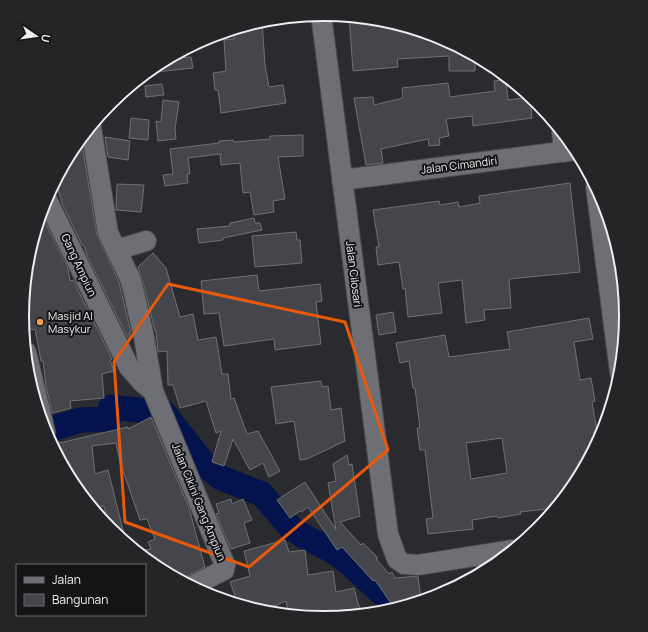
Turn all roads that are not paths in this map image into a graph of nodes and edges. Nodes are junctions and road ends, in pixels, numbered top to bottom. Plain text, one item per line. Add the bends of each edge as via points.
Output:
1 (322, 21) edge
2 (92, 133) edge
3 (568, 151) edge
4 (342, 180) junction
5 (50, 206) edge
6 (600, 211) edge
7 (146, 241) dead end
8 (116, 250) junction
9 (618, 334) edge
10 (155, 396) junction
11 (166, 423) joint
12 (502, 552) edge
13 (198, 583) edge

1 - 4 street, Jalan Cilosari
2 - 8 street, Gang Ampiun via 105,219
3 - 4 street, Jalan Cimandiri
4 - 12 street, Jalan Cilosari via 388,534 398,558 404,564 418,565
5 - 10 street, Gang Ampiun via 129,367
6 - 9 street
7 - 8 street
8 - 10 street, Gang Ampiun via 133,289
10 - 11 street, Gang Ampiun
11 - 13 street, Jalan Cikini Gang Ampiun via 225,565 224,570

